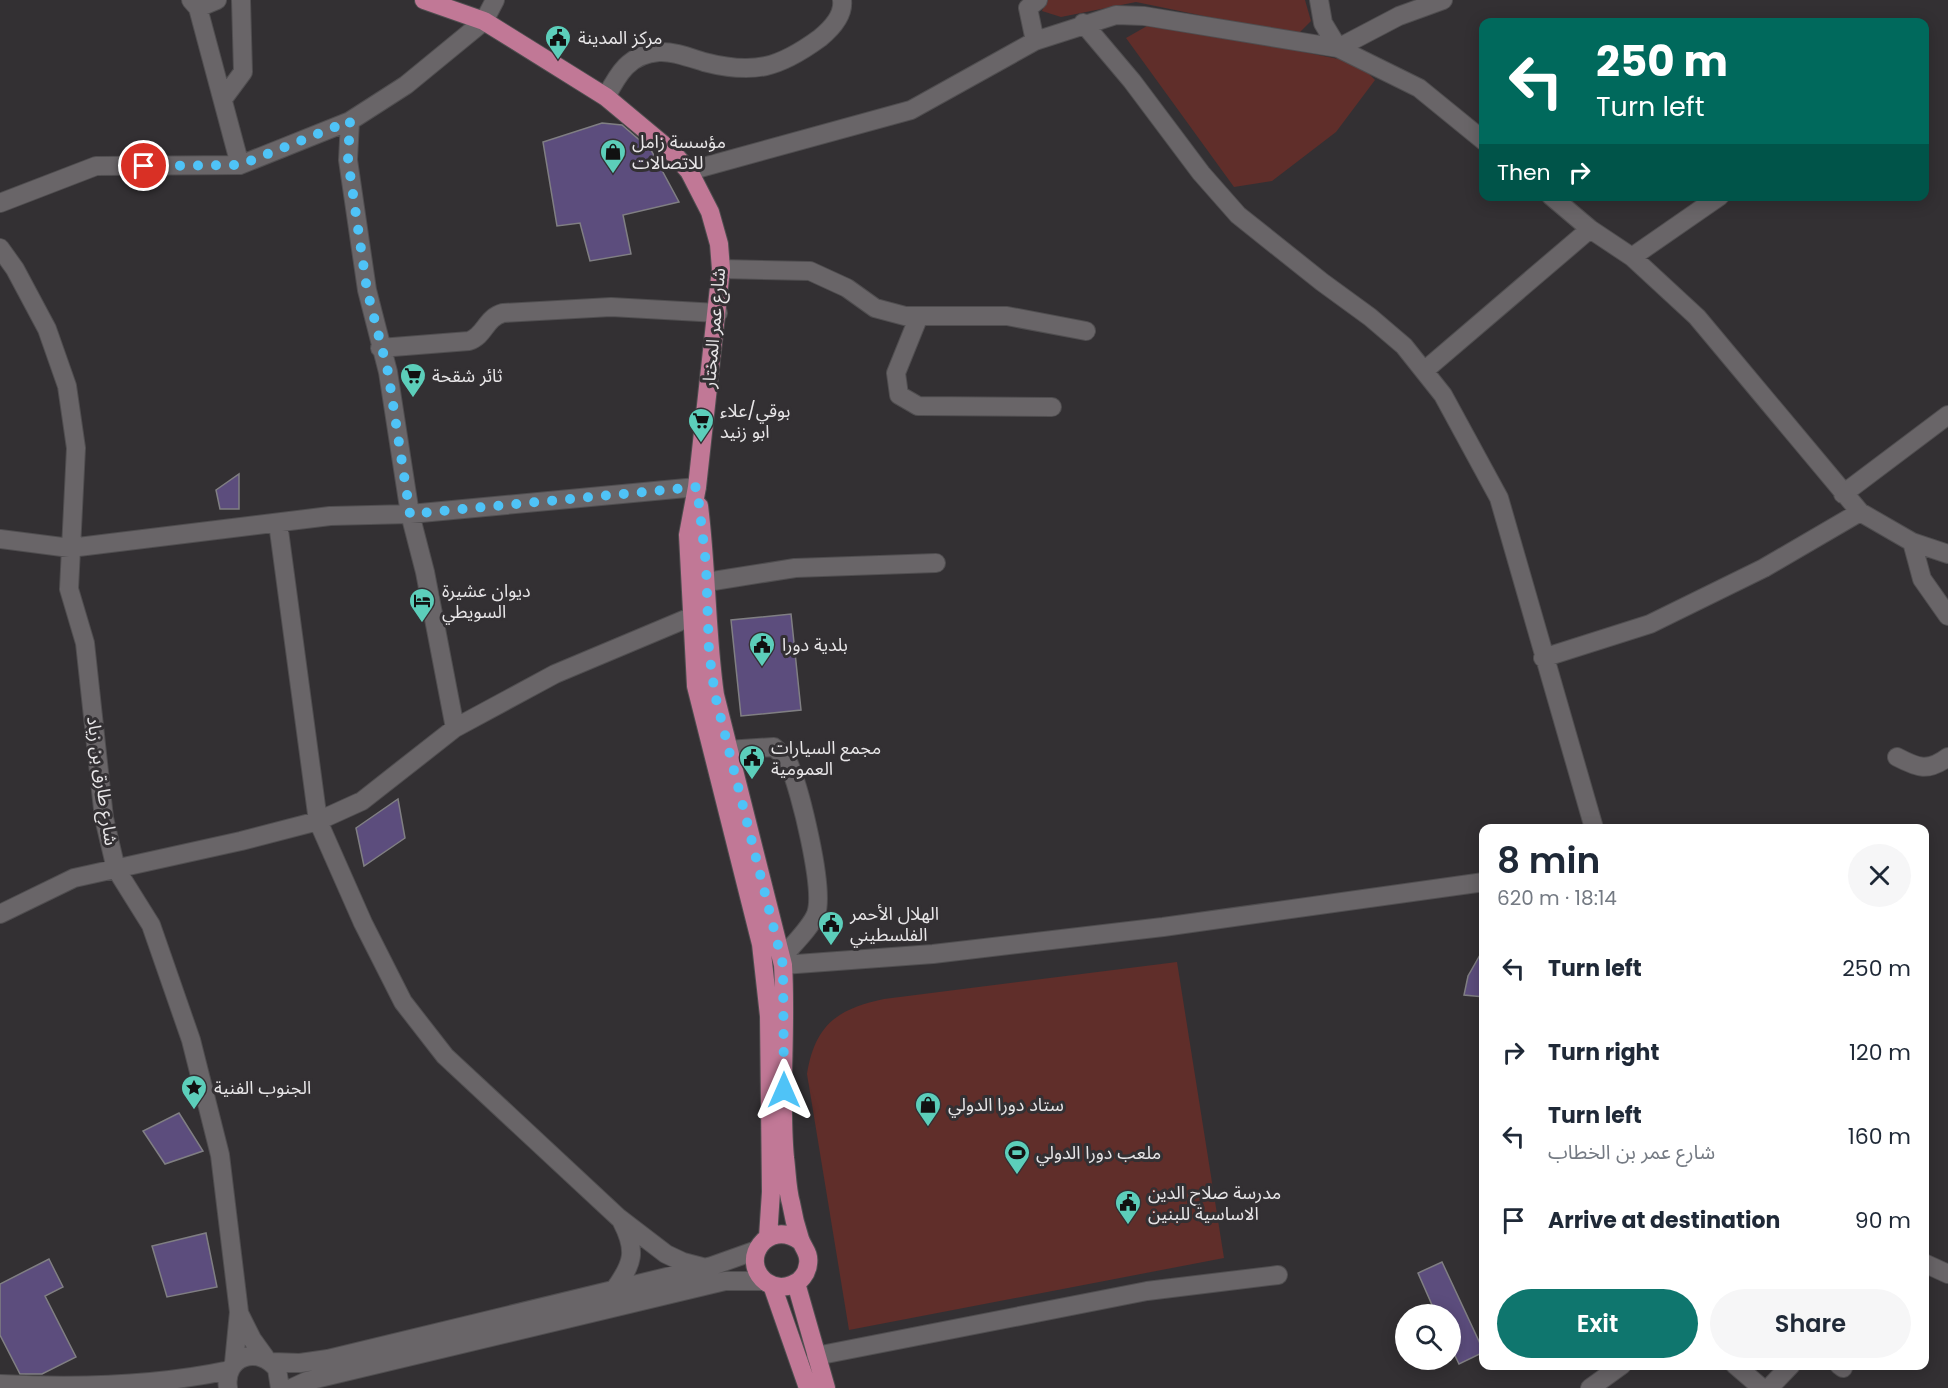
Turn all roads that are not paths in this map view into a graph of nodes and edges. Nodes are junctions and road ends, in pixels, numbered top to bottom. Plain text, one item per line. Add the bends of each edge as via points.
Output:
1 (217, 0) edge
2 (242, 0) edge
3 (424, 0) edge
4 (495, 0) edge
5 (842, 0) edge
6 (1038, 0) edge
7 (1319, 0) edge
8 (1443, 0) edge
9 (194, 4) edge
10 (484, 21) junction
11 (1083, 23) junction
12 (1035, 41) junction
13 (1338, 48) junction
14 (606, 97) junction
15 (223, 99) junction
16 (350, 121) junction
17 (1479, 137) edge
18 (240, 165) junction
19 (689, 171) junction
20 (1557, 201) edge
21 (1713, 201) edge
22 (0, 203) edge
23 (1590, 229) junction
24 (0, 248) edge
25 (1632, 257) junction
26 (721, 269) junction
27 (718, 313) junction
28 (919, 316) junction
29 (1086, 331) dead end
30 (380, 348) junction
31 (1424, 371) junction
32 (1052, 407) dead end
33 (1948, 415) edge
34 (697, 487) junction
35 (1843, 494) junction
36 (1860, 512) junction
37 (410, 514) junction
38 (278, 523) junction
39 (0, 539) edge
40 (1912, 542) junction
41 (70, 548) junction
42 (1948, 554) edge
43 (936, 563) dead end
44 (707, 582) junction
45 (693, 616) junction
46 (1948, 616) edge
47 (1543, 658) junction
48 (455, 728) junction
49 (727, 750) junction
50 (1897, 758) dead end
51 (1948, 758) edge
52 (318, 821) junction
53 (1593, 824) edge
54 (116, 870) junction
55 (1479, 883) edge
56 (0, 914) edge
57 (782, 962) junction
58 (620, 1218) junction
59 (800, 1241) junction
60 (763, 1243) junction
61 (1929, 1265) edge
62 (706, 1268) junction
63 (1948, 1274) edge
64 (1278, 1275) dead end
65 (769, 1283) junction
66 (796, 1283) junction
67 (614, 1290) junction
68 (238, 1312) junction
69 (816, 1356) junction
70 (269, 1360) junction
71 (1615, 1370) edge
72 (1741, 1370) edge
73 (1786, 1370) edge
74 (231, 1374) edge
75 (0, 1384) edge
76 (279, 1388) edge
77 (292, 1388) edge
78 (808, 1388) edge
79 (826, 1388) edge
80 (1590, 1388) edge
81 (1762, 1388) edge
82 (1769, 1388) edge

1 - 9 street
2 - 15 street via 243,72
3 - 10 main road, شارع عمر المختار
4 - 10 street
5 - 14 street via 843,7 830,30 794,57 760,68 732,69 659,52 638,58 621,69
6 - 12 street via 1028,8
7 - 13 street via 1323,23
8 - 13 street via 1399,16
9 - 15 street
10 - 14 main road, شارع عمر المختار
10 - 16 street via 406,85
11 - 12 street
11 - 13 street via 1116,15 1144,16
11 - 31 street via 1238,215 1370,317 1404,346
12 - 19 street via 911,110
13 - 17 street via 1419,88
14 - 19 main road, شارع عمر المختار
15 - 18 street
16 - 18 street
16 - 30 street via 348,160 367,290
18 - 22 street via 96,166
19 - 26 main road, شارع عمر المختار via 710,212
20 - 23 street
21 - 25 street
23 - 25 street
23 - 31 street
24 - 41 street, شارع طارق بن زياد via 47,329 67,386 76,448
25 - 35 street via 1697,317
26 - 27 main road, شارع عمر المختار
26 - 28 street via 810,271 847,288 875,308
27 - 30 street via 611,307 502,313 491,318 473,340
27 - 34 main road, شارع عمر المختار
28 - 29 street via 1007,316
28 - 32 street via 896,373 899,395 918,406
30 - 37 street via 388,372
31 - 47 street via 1443,395 1499,498
33 - 35 street
34 - 37 street
34 - 44 main road, شارع عمر المختار
34 - 45 main road, شارع عمر المختار via 688,534
35 - 36 street
36 - 40 street
36 - 47 street via 1764,568 1650,624
37 - 38 street via 330,516
37 - 48 street
38 - 41 street
38 - 52 street
39 - 41 street
40 - 42 street
40 - 46 street via 1922,579
41 - 54 street, شارع طارق بن زياد via 69,589 85,643 96,764
43 - 44 street via 795,568
44 - 49 main road, شارع عمر المختار via 709,652
45 - 48 street via 555,674
45 - 60 main road, شارع عمر المختار via 696,686 761,944 766,981 771,1191
47 - 53 street
48 - 52 street via 362,801
49 - 57 main road, شارع عمر المختار
49 - 57 street via 774,747 788,762 802,803 818,900 816,915
50 - 51 street via 1915,766 1934,767
52 - 54 street
52 - 58 street via 403,1002 445,1056
54 - 56 street via 74,878
54 - 68 street, شارع طارق بن زياد via 151,924 191,1040 220,1155
55 - 57 street via 933,954
57 - 59 main road, شارع عمر المختار via 785,1154 790,1201
58 - 62 street via 666,1254
58 - 67 street via 633,1251 625,1275
59 - 60 main road via 783,1234
59 - 66 main road via 808,1263
60 - 62 street
60 - 65 main road via 756,1267
61 - 63 street
62 - 67 street
64 - 69 street via 1147,1291
65 - 66 main road via 780,1287
65 - 77 street via 725,1281 307,1381
65 - 78 main road
66 - 69 main road
67 - 70 street via 328,1359 300,1363
68 - 70 street
68 - 74 street
69 - 79 main road
70 - 74 street via 249,1355
70 - 76 street via 280,1377
71 - 80 street
72 - 81 street
73 - 82 street
74 - 75 street via 178,1381 42,1387

